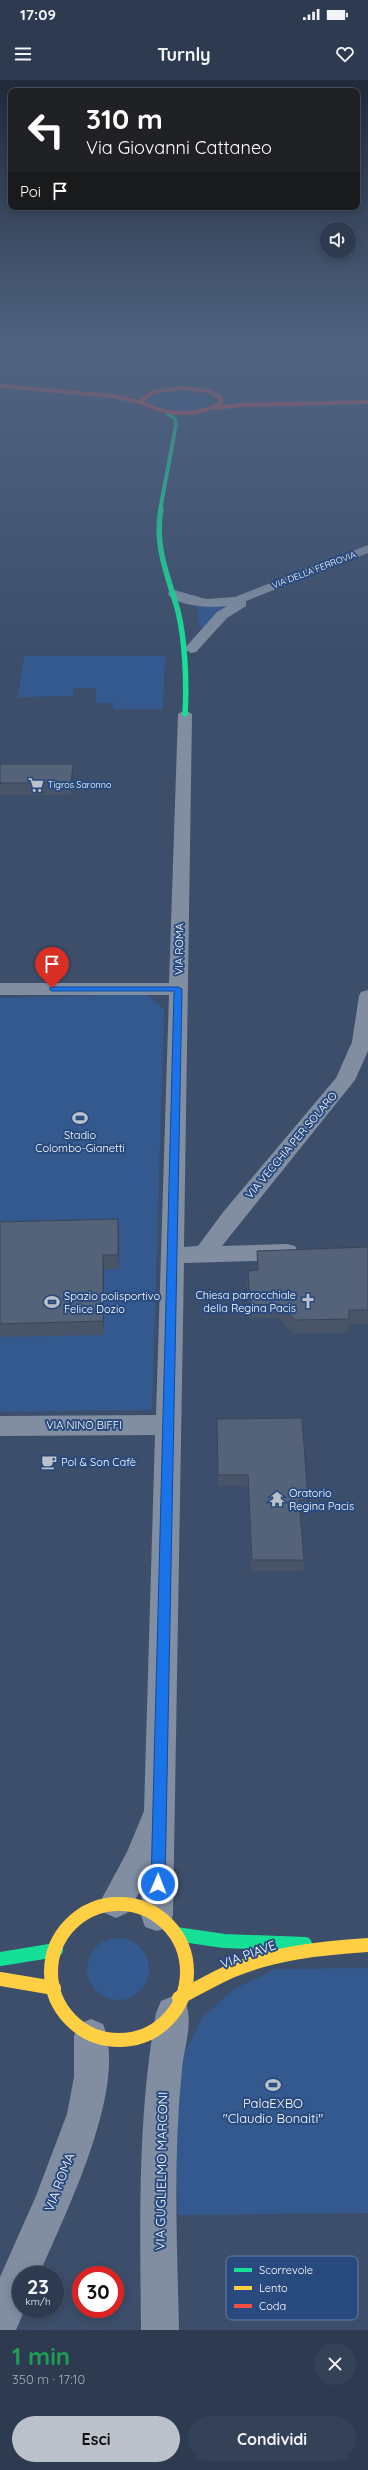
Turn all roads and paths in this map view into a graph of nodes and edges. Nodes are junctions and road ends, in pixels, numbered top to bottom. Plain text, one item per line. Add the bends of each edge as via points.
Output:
1 (171, 448) edge
2 (159, 529) junction
3 (368, 549) edge
4 (172, 551) dead end
5 (184, 586) joint
6 (259, 591) junction
7 (174, 594) junction
8 (189, 605) junction
9 (192, 635) dead end
10 (191, 649) junction
11 (186, 683) junction
12 (185, 714) joint
13 (178, 989) junction
14 (0, 990) edge
15 (368, 996) edge
16 (368, 1070) edge
17 (345, 1080) junction
18 (306, 1251) edge
19 (204, 1254) junction
20 (172, 1255) junction
21 (169, 1425) junction
22 (0, 1426) edge
23 (159, 1808) junction
24 (116, 1902) junction
25 (166, 1924) junction
26 (368, 1945) edge
27 (330, 1946) junction
28 (56, 1950) junction
29 (0, 1959) edge
30 (0, 1979) edge
31 (54, 1988) junction
32 (176, 2005) junction
33 (91, 2036) junction
34 (0, 2321) edge
35 (160, 2330) edge

1 - 2 street via 160,506
2 - 4 street
2 - 7 street via 161,558
3 - 6 street, VIA DELLA FERROVIA
5 - 6 street, VIA DELLA FERROVIA via 217,596 242,596
5 - 8 street
6 - 8 street, VIA DELLA FERROVIA via 238,600
6 - 10 street, VIA DELLA FERROVIA via 222,615
7 - 8 street, VIA DELLA FERROVIA
7 - 11 street
9 - 10 street
10 - 11 street
11 - 12 street
12 - 13 street, VIA ROMA
13 - 14 street
13 - 20 street, VIA ROMA
15 - 17 street, VIA VECCHIA PER SOLARO via 362,1042
16 - 17 street
17 - 19 street, VIA VECCHIA PER SOLARO via 232,1216
18 - 19 street
19 - 20 street
20 - 21 street, VIA ROMA
21 - 22 street, VIA NINO BIFFI
21 - 23 street, VIA ROMA
23 - 24 street, VIA ROMA via 139,1861
23 - 25 street, VIA ROMA
24 - 25 street via 136,1904
24 - 28 street via 96,1907 71,1925
25 - 27 street, VIA PIAVE via 204,1941 271,1941
25 - 32 street via 181,1942 186,1966 185,1984
26 - 27 street, VIA PIAVE
27 - 32 street, VIA PIAVE via 290,1953 239,1968
28 - 29 street
28 - 31 street
30 - 31 street
31 - 33 street via 60,2006 71,2022
32 - 33 street via 147,2035 113,2042
32 - 35 street, VIA GUGLIELMO MARCONI via 163,2075 159,2196
33 - 34 street, VIA ROMA via 92,2077 85,2114 52,2202

